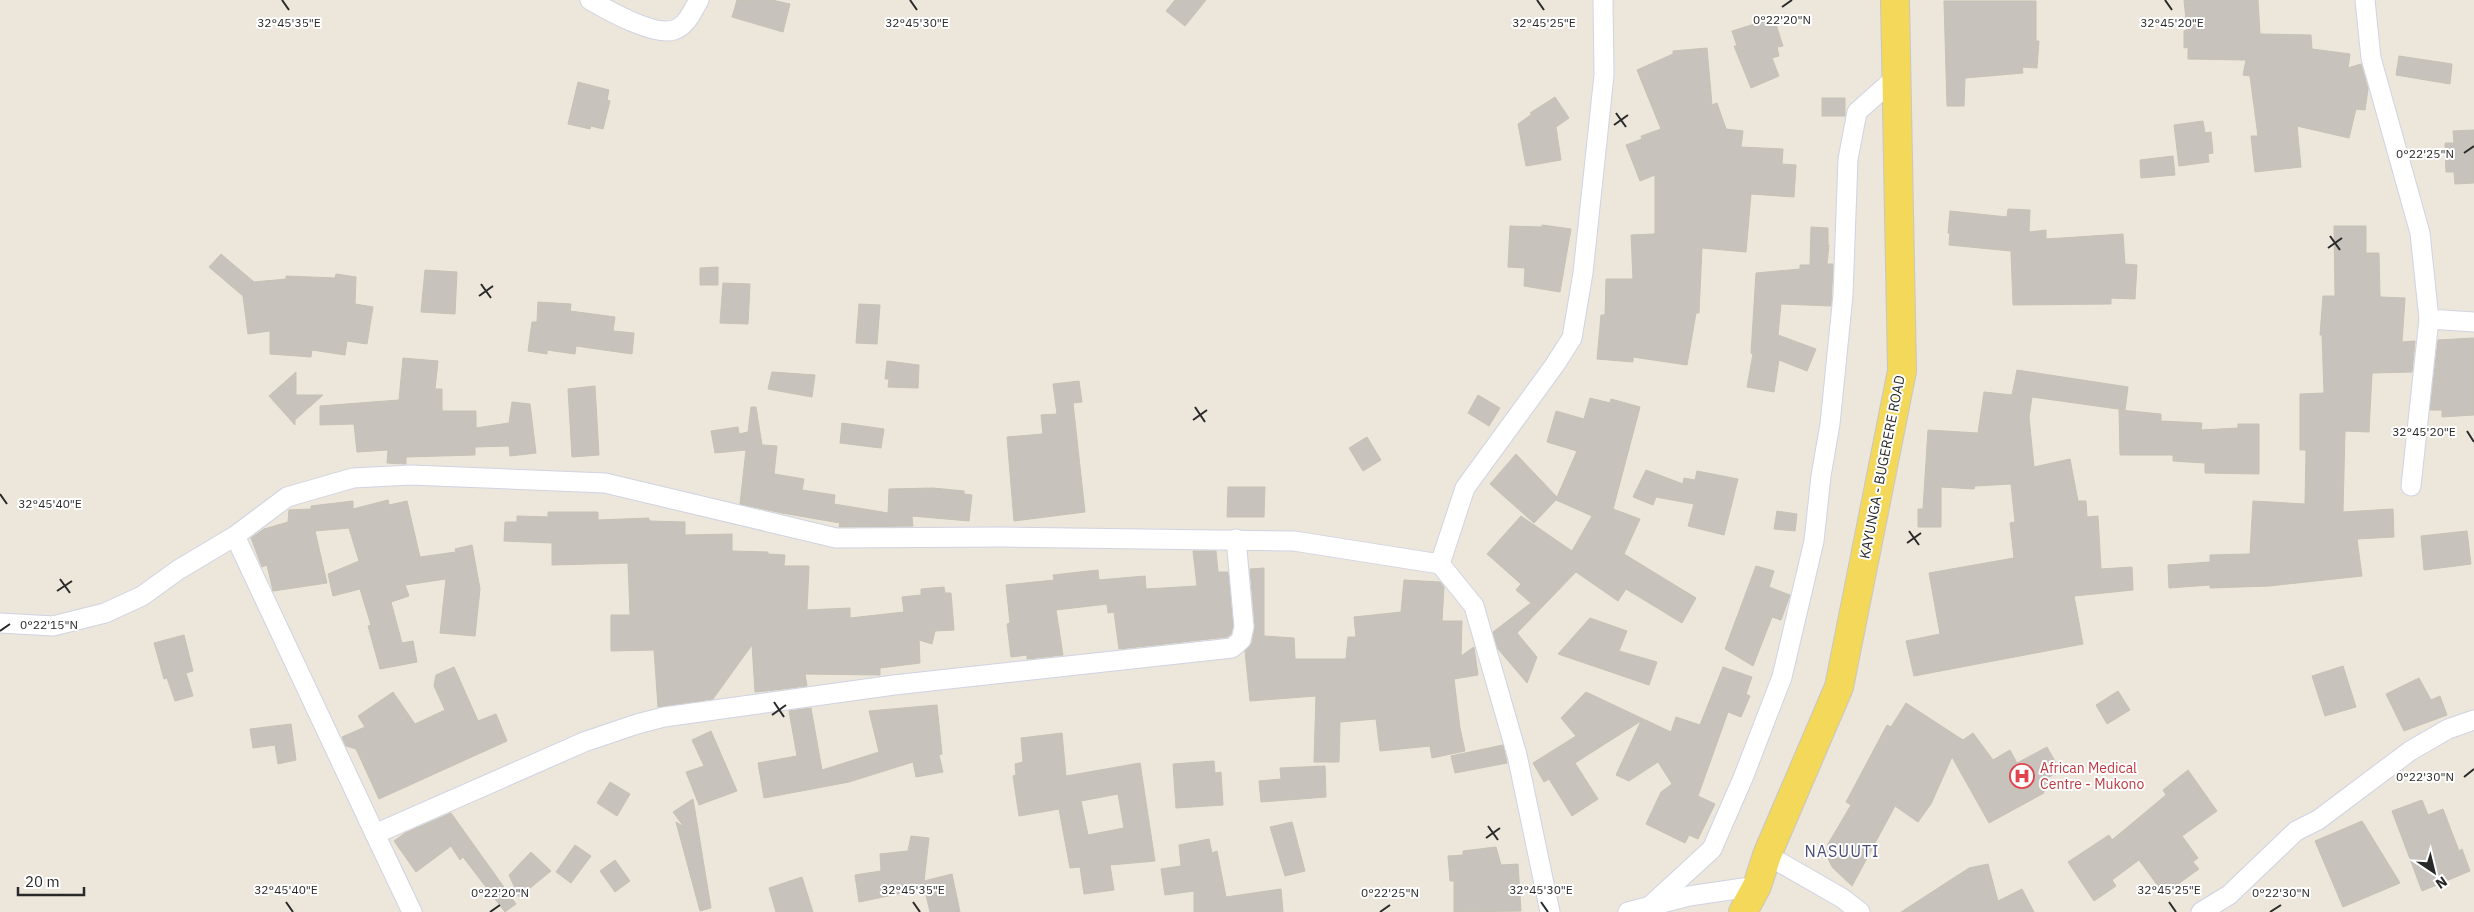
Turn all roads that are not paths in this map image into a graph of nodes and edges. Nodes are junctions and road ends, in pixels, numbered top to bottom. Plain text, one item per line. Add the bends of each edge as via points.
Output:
1 (590, 0) edge
2 (699, 0) edge
3 (1603, 0) edge
4 (1895, 0) edge
5 (2365, 0) edge
6 (1895, 78) junction
7 (2429, 319) junction
8 (2474, 322) edge
9 (2411, 486) dead end
10 (235, 536) junction
11 (1236, 539) junction
12 (1440, 564) junction
13 (0, 623) edge
14 (2474, 720) edge
15 (376, 834) junction
16 (1767, 856) junction
17 (1757, 886) junction
18 (1650, 906) junction
19 (412, 912) edge
20 (1550, 912) edge
21 (1628, 912) edge
22 (1743, 912) edge
23 (1860, 912) edge
24 (2201, 912) edge

1 - 2 street via 615,14 660,31 676,30 689,18
3 - 12 street via 1604,75 1583,273 1572,338 1465,488
4 - 6 main road, KAYUNGA - BUGERERE ROAD
5 - 7 street via 2371,58 2420,233
6 - 16 main road, KAYUNGA - BUGERERE ROAD via 1902,371 1839,687
6 - 18 street via 1857,112 1848,159 1844,295 1830,424 1814,541 1782,677 1712,849
7 - 8 street
7 - 9 street
10 - 11 street via 287,497 354,478 411,475 605,483 836,538
10 - 13 street via 142,596 105,612 53,626
10 - 15 street
11 - 12 street via 1294,541
11 - 15 street via 1244,626 1240,640 1232,648 894,685 664,717 584,742
12 - 20 street via 1474,606 1517,755
14 - 24 street via 2448,729 2410,751 2318,820 2296,831 2229,895
15 - 19 street
16 - 17 main road, KAYUNGA - BUGERERE ROAD
16 - 23 street via 1842,898
17 - 18 street via 1688,896
17 - 22 main road, KAYUNGA - BUGERERE ROAD
18 - 21 street

